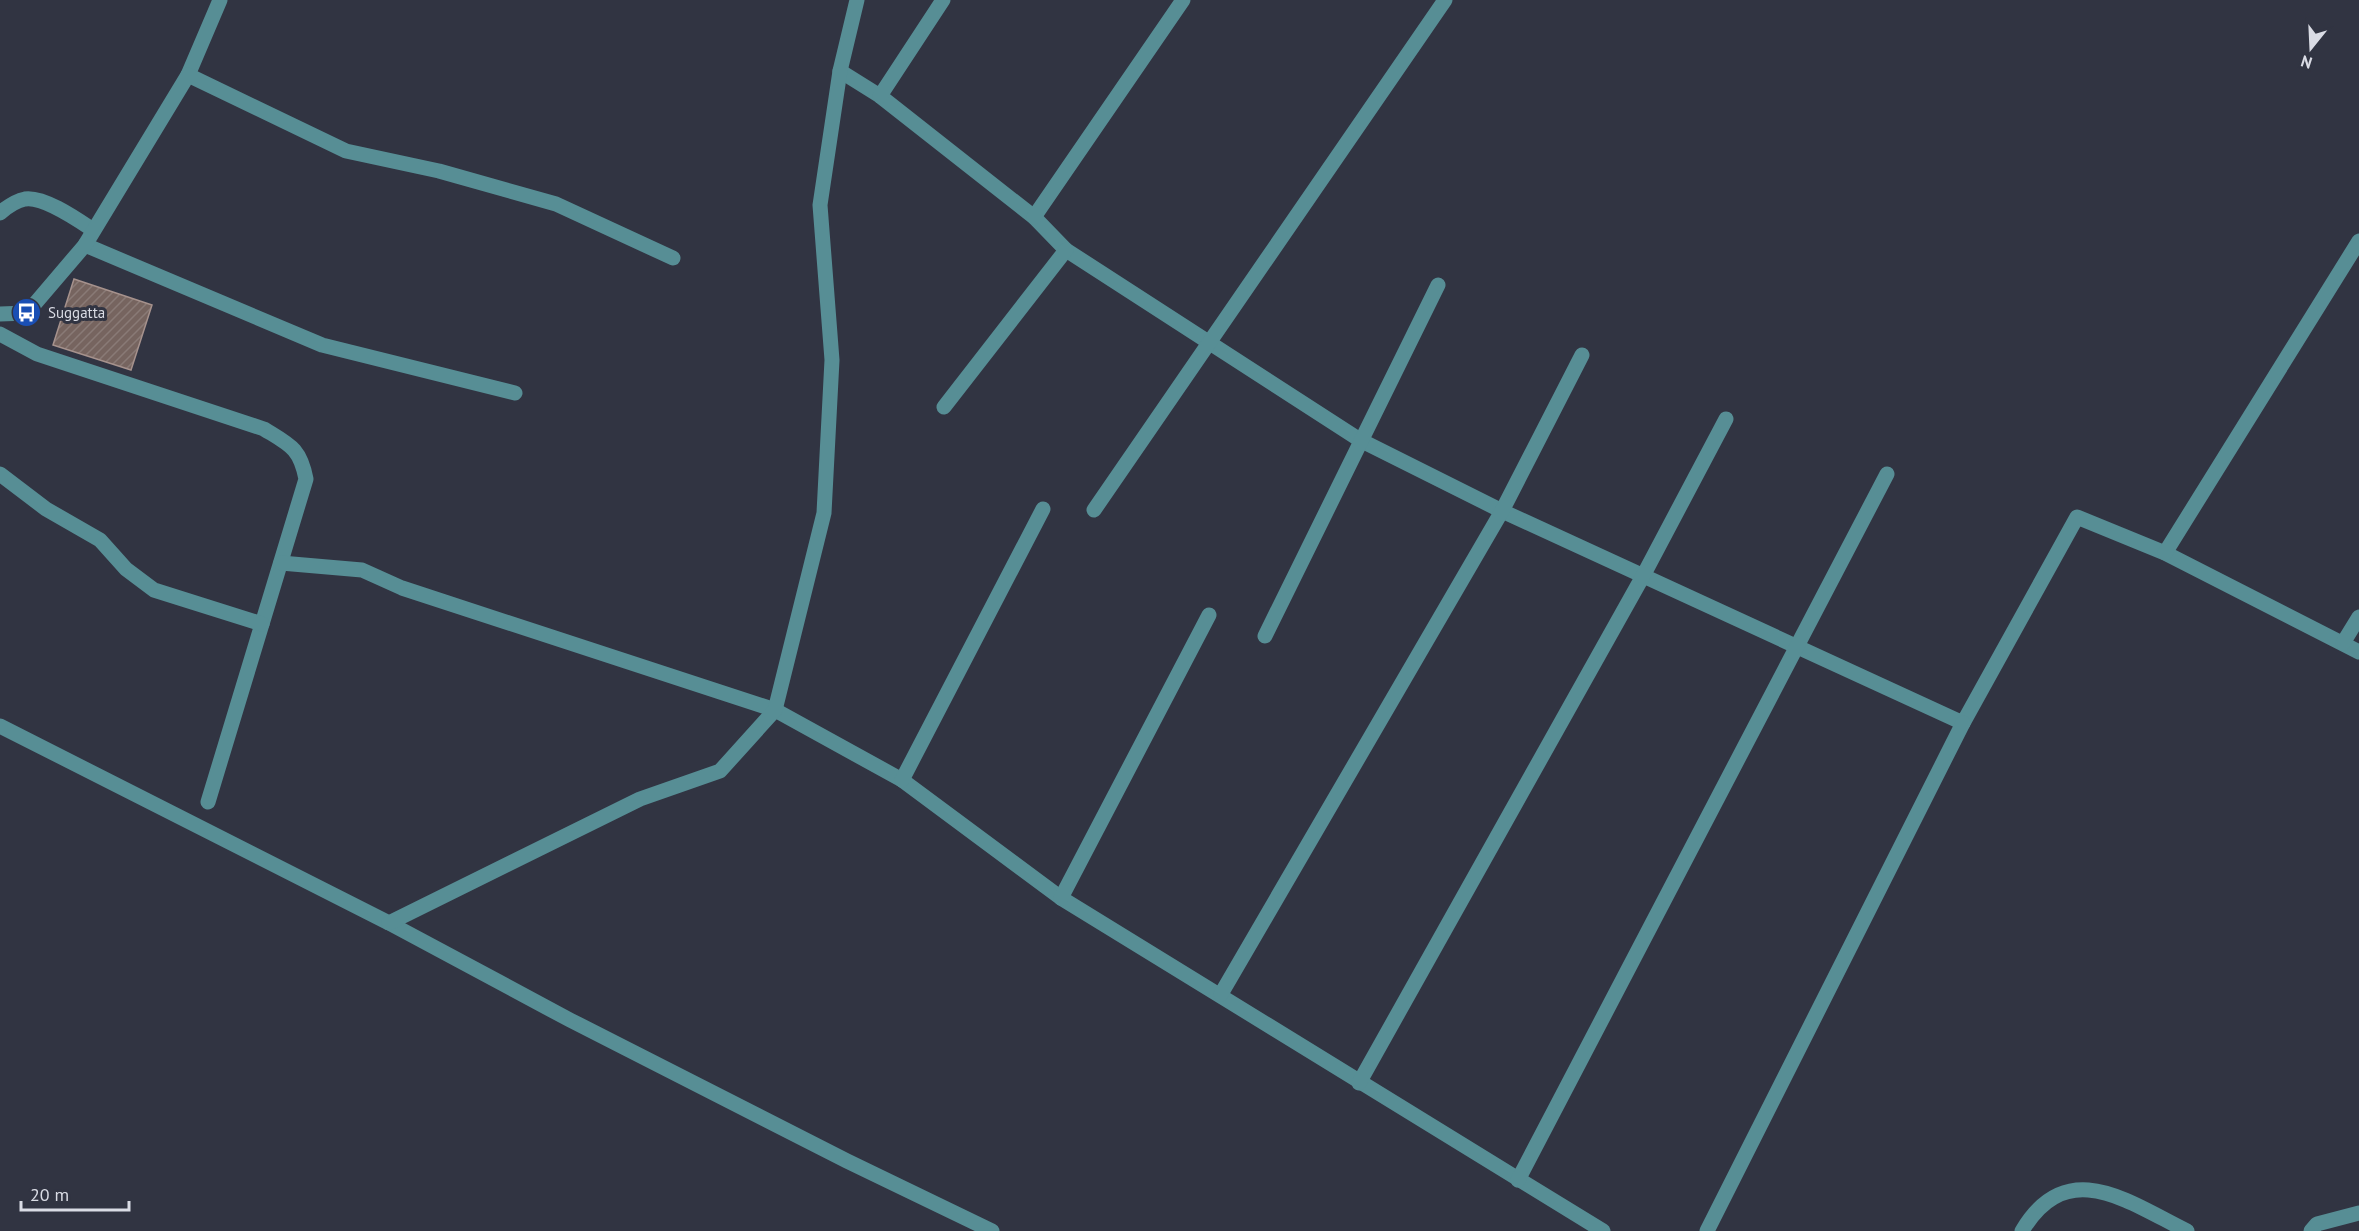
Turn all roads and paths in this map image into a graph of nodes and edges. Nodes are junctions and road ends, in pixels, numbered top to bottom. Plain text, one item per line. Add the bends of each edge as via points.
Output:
1 (220, 0) edge
2 (857, 0) edge
3 (943, 0) edge
4 (1183, 0) edge
5 (1445, 0) edge
6 (840, 71) junction
7 (188, 75) junction
8 (880, 96) junction
9 (0, 213) edge
10 (1034, 217) junction
11 (93, 230) junction
12 (2359, 241) edge
13 (85, 245) junction
14 (1066, 250) junction
15 (673, 258) dead end
16 (1438, 285) dead end
17 (0, 314) edge
18 (0, 334) edge
19 (1209, 343) junction
20 (1582, 354) dead end
21 (515, 393) dead end
22 (944, 407) dead end
23 (1726, 419) dead end
24 (1360, 440) junction
25 (0, 474) edge
26 (1887, 474) dead end
27 (1043, 509) dead end
28 (1094, 510) dead end
29 (1502, 511) junction
30 (2165, 553) junction
31 (280, 563) junction
32 (1643, 576) junction
33 (1209, 615) dead end
34 (2359, 617) edge
35 (262, 624) junction
36 (1265, 636) dead end
37 (2343, 644) junction
38 (1797, 646) junction
39 (2359, 652) edge
40 (775, 710) junction
41 (1963, 723) junction
42 (0, 726) edge
43 (902, 780) junction
44 (208, 802) dead end
45 (1061, 898) junction
46 (390, 923) junction
47 (1221, 994) junction
48 (1359, 1083) junction
49 (1518, 1180) junction
50 (2359, 1213) edge
51 (992, 1231) edge
52 (1603, 1231) edge
53 (1707, 1231) edge
54 (2022, 1231) edge
55 (2187, 1231) edge
56 (2311, 1231) edge

1 - 7 street
2 - 6 street
3 - 8 street
4 - 10 street
5 - 19 street
6 - 8 street
6 - 40 street via 820,205 832,360 824,513
7 - 11 street
7 - 15 street via 346,151 439,171 556,204
8 - 10 street
9 - 11 street via 26,199 42,202
10 - 14 street
11 - 13 street
12 - 30 street
13 - 17 street via 27,314
13 - 21 street via 322,345
14 - 19 street
14 - 22 street
16 - 24 street
18 - 31 street via 37,354 264,429 293,446 302,459 306,479
19 - 24 street
19 - 28 street
20 - 29 street
23 - 32 street
24 - 29 street
24 - 36 street
25 - 35 street via 46,509 100,540 126,569 154,590
26 - 38 street
27 - 43 street
29 - 32 street
29 - 47 street
30 - 37 street
30 - 41 street via 2077,517
31 - 35 street
31 - 40 street via 362,570 402,588
32 - 38 street
32 - 48 street
33 - 45 street
34 - 37 street
35 - 44 street
37 - 39 street
38 - 41 street
38 - 49 street
40 - 43 street
40 - 46 street via 720,771 640,799
41 - 53 street
42 - 46 street
43 - 45 street
45 - 47 street
46 - 51 street via 591,1031
47 - 48 street
48 - 49 street
49 - 52 street
50 - 56 street via 2317,1224
54 - 55 street via 2034,1211 2048,1199 2081,1189 2116,1196

